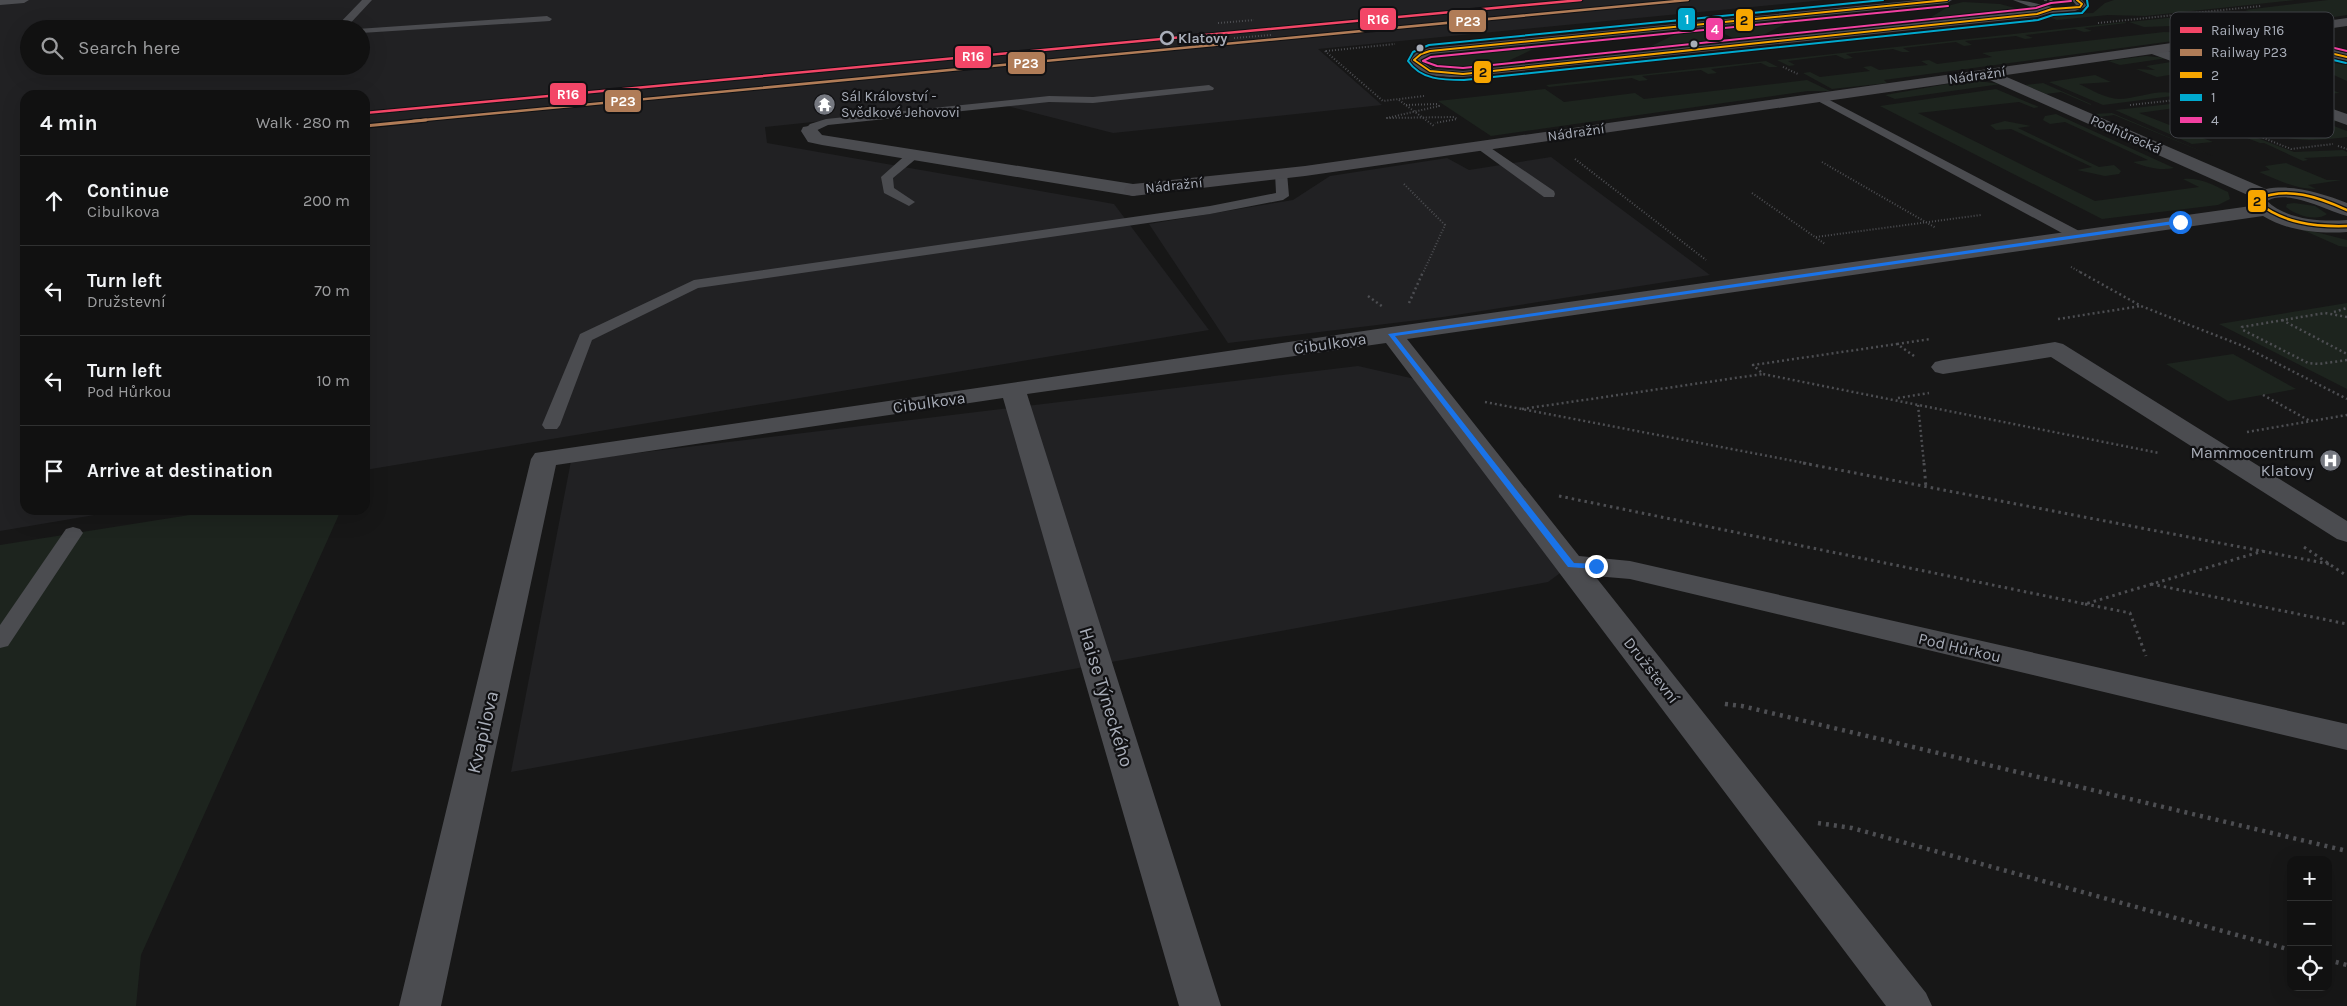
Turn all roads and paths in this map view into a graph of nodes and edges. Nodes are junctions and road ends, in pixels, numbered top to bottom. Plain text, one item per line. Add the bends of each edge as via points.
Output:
1 (24, 0) edge
2 (367, 0) edge
3 (1946, 0) edge
4 (2018, 0) edge
5 (2076, 0) edge
6 (0, 2) edge
7 (2052, 9) junction
8 (2231, 9) dead end
9 (2201, 12) edge
10 (2170, 15) edge
11 (547, 19) dead end
12 (348, 20) edge
13 (1254, 20) dead end
14 (2122, 20) dead end
15 (1218, 23) dead end
16 (370, 29) edge
17 (1271, 35) dead end
18 (1234, 38) dead end
19 (2170, 48) edge
20 (2154, 50) junction
21 (1326, 51) dead end
22 (2334, 54) edge
23 (2170, 56) edge
24 (2347, 57) edge
25 (1988, 74) junction
26 (1209, 88) dead end
27 (1820, 98) junction
28 (2170, 101) edge
29 (1406, 105) junction
30 (2124, 106) dead end
31 (1414, 111) junction
32 (2334, 115) edge
33 (1423, 118) junction
34 (2347, 120) edge
35 (1432, 124) junction
36 (1423, 126) dead end
37 (1436, 127) dead end
38 (809, 131) joint
39 (2263, 138) edge
40 (2340, 143) dead end
41 (1482, 146) junction
42 (913, 155) junction
43 (1574, 158) dead end
44 (1822, 162) dead end
45 (1282, 173) junction
46 (1404, 183) dead end
47 (1752, 193) dead end
48 (1549, 194) dead end
49 (2347, 199) edge
50 (909, 202) dead end
51 (2264, 202) junction
52 (2327, 202) junction
53 (2026, 208) junction
54 (1926, 222) junction
55 (2345, 224) edge
56 (2078, 236) junction
57 (1816, 238) junction
58 (2029, 243) junction
59 (1975, 251) junction
60 (1859, 268) junction
61 (1738, 285) junction
62 (2347, 308) edge
63 (2333, 313) junction
64 (2347, 317) edge
65 (2281, 320) junction
66 (1391, 334) junction
67 (2347, 354) edge
68 (2347, 360) edge
69 (1944, 367) joint
70 (1763, 374) junction
71 (1014, 389) junction
72 (1933, 392) dead end
73 (2263, 395) dead end
74 (1895, 398) junction
75 (2347, 399) edge
76 (1484, 402) dead end
77 (1918, 405) junction
78 (1519, 409) junction
79 (2347, 415) edge
80 (2310, 421) junction
81 (551, 426) dead end
82 (2199, 440) junction
83 (2162, 453) dead end
84 (544, 459) joint
85 (1926, 488) junction
86 (1550, 494) dead end
87 (72, 533) dead end
88 (2347, 533) edge
89 (2300, 544) dead end
90 (2263, 551) junction
91 (2329, 564) junction
92 (1572, 565) junction
93 (2347, 576) edge
94 (2150, 584) junction
95 (2085, 604) junction
96 (2347, 624) edge
97 (0, 640) edge
98 (2148, 662) dead end
99 (1722, 704) dead end
100 (2347, 737) edge
101 (1808, 821) dead end
102 (2347, 852) edge
103 (2287, 949) edge
104 (2332, 961) edge
105 (2347, 965) edge
106 (420, 1006) edge
107 (1200, 1006) edge
108 (1911, 1006) edge

1 - 6 lane
2 - 12 lane
3 - 7 lane via 1430,52 1417,56 1415,62 1435,72 1463,74 2037,14
4 - 7 lane
5 - 7 lane via 2082,4 2080,7
8 - 9 path
10 - 14 path
11 - 16 lane
13 - 15 path
17 - 18 path
19 - 20 street, Nádražní
20 - 23 street
20 - 25 street, Nádražní
21 - 29 path via 1383,101 1398,99
22 - 24 street
25 - 27 street, Nádražní
25 - 51 street, Podhůrecká
26 - 38 lane via 1093,100 1049,99 826,122
27 - 41 street, Nádražní
27 - 53 lane
28 - 30 path
29 - 31 path
29 - 31 path via 1439,106
31 - 33 path
31 - 33 path via 1387,118
32 - 34 street
33 - 35 path
33 - 35 path via 1454,116 1457,119
35 - 36 path
35 - 37 path
38 - 42 street, Nádražní via 814,138 822,140
39 - 40 path via 2290,149
41 - 45 street, Nádražní
41 - 48 lane
42 - 45 street, Nádražní via 1133,190
42 - 50 lane via 887,177 888,190
43 - 61 path
44 - 54 path
45 - 81 lane via 1282,196 1210,210 694,284 585,337
46 - 66 path via 1445,225 1411,300
47 - 57 path
49 - 52 street
51 - 52 street, Cibulkova via 2292,194
51 - 55 street, Podhůrecká via 2298,222
51 - 56 street, Cibulkova
52 - 55 street
53 - 54 path
53 - 56 lane
54 - 57 path
54 - 59 path
56 - 58 street, Cibulkova
57 - 60 path
58 - 59 street, Cibulkova
58 - 75 path via 2142,306 2243,346
59 - 60 street, Cibulkova
60 - 61 street, Cibulkova
61 - 66 street, Cibulkova
62 - 63 path
63 - 64 path
63 - 65 path
65 - 67 path
65 - 68 path via 2242,327 2308,363
66 - 71 street, Cibulkova
66 - 92 street, Družstevní
69 - 70 path via 1934,369 1897,344 1753,365
69 - 82 street via 2055,349
70 - 74 path
70 - 78 path
71 - 84 street, Cibulkova
71 - 107 street, Haise Týneckého
72 - 74 path
73 - 80 path
74 - 77 path
76 - 78 path
77 - 83 path
77 - 85 path
78 - 85 path
79 - 80 path
80 - 82 path
82 - 88 street
84 - 106 street, Kvapilova
85 - 90 path
86 - 95 path
87 - 97 lane
89 - 91 path
90 - 91 path
90 - 94 path
91 - 93 path
92 - 100 street, Pod Hůrkou via 1630,570
92 - 108 street, Družstevní
94 - 95 path
94 - 96 path
95 - 98 path via 2130,613
99 - 102 path via 1742,706
101 - 103 path via 1852,828
104 - 105 path

